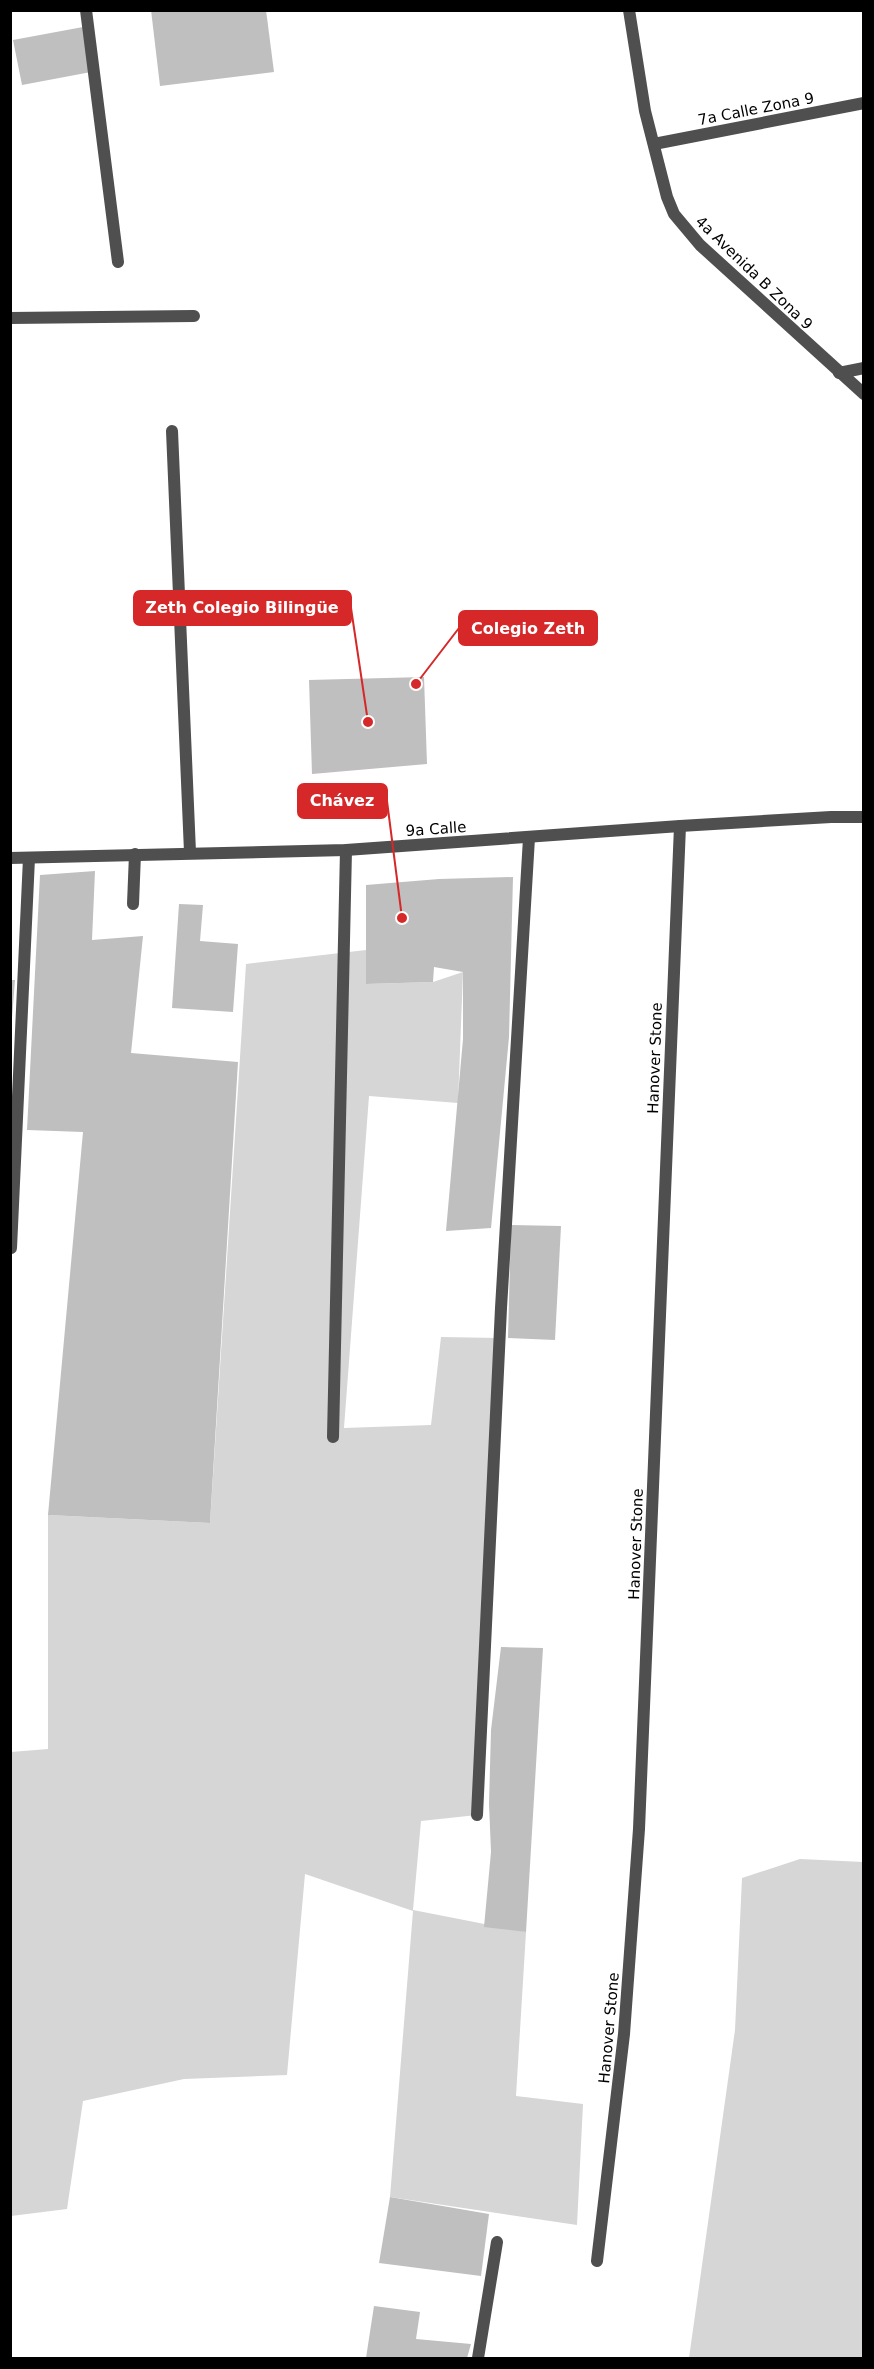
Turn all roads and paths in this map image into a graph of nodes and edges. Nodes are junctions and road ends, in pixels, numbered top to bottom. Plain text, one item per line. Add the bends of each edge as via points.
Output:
1 (86, 10) edge
2 (628, 10) edge
3 (864, 103) edge
4 (654, 144) junction
5 (118, 262) dead end
6 (194, 316) dead end
7 (10, 318) edge
8 (864, 368) edge
9 (838, 373) junction
10 (864, 394) edge
11 (172, 431) dead end
12 (864, 818) edge
13 (680, 826) junction
14 (529, 838) junction
15 (346, 850) junction
16 (190, 852) junction
17 (135, 854) junction
18 (10, 858) edge
19 (30, 858) junction
20 (133, 904) dead end
21 (11, 1248) edge
22 (333, 1437) dead end
23 (477, 1815) dead end
24 (497, 2242) dead end
25 (597, 2261) dead end
26 (478, 2358) edge

1 - 5 street
2 - 4 street, 4a Avenida B Zona 9
3 - 4 street, 7a Calle Zona 9
4 - 9 street, 4a Avenida B Zona 9 via 667,197 685,229
6 - 7 street
8 - 9 street
9 - 10 street, 4a Avenida B Zona 9
11 - 16 street
12 - 13 street, 9a Calle
13 - 14 street, 9a Calle
13 - 25 street, Hanover Stone via 639,1829 624,2034
14 - 15 street, 9a Calle
14 - 23 street
15 - 16 street, 9a Calle
15 - 22 street
16 - 17 street, 9a Calle
17 - 19 street, 9a Calle
17 - 20 street
18 - 19 street, 9a Calle
19 - 21 street
24 - 26 street

